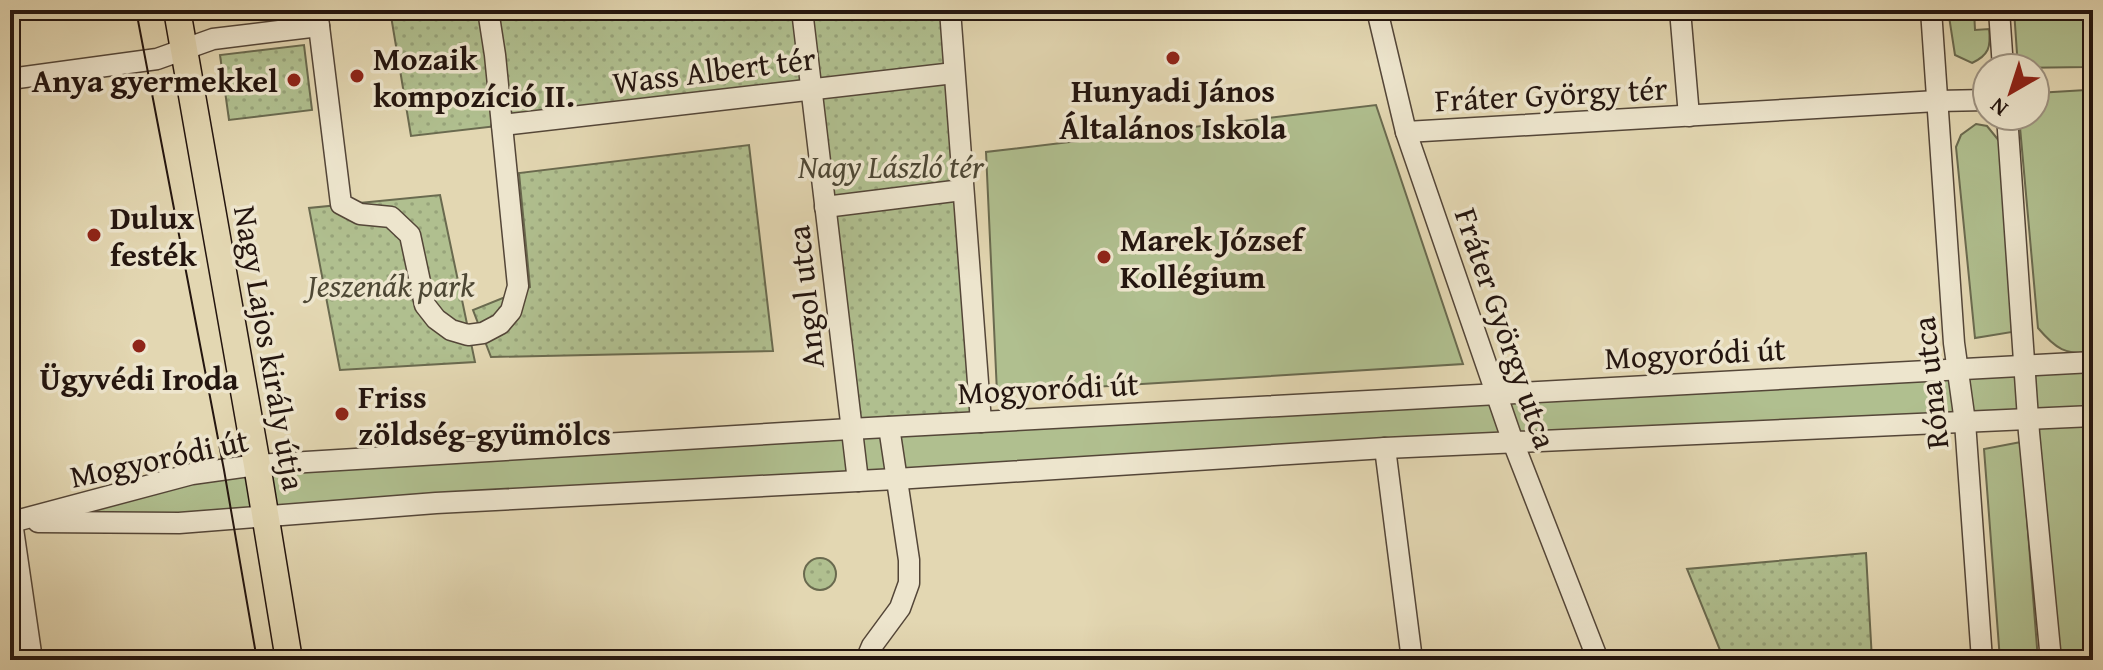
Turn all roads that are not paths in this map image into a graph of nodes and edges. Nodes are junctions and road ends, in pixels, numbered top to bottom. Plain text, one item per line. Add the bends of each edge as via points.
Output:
1 (177, 10) edge
2 (488, 10) edge
3 (802, 10) edge
4 (950, 10) edge
5 (1377, 10) edge
6 (1680, 10) edge
7 (1931, 10) edge
8 (1999, 10) edge
9 (318, 18) edge
10 (184, 49) junction
11 (2002, 52) edge
12 (954, 73) junction
13 (10, 79) edge
14 (812, 89) junction
15 (1971, 100) edge
16 (1937, 101) junction
17 (1689, 116) junction
18 (502, 125) junction
19 (1406, 132) junction
20 (2008, 132) edge
21 (962, 190) junction
22 (825, 207) junction
23 (2093, 362) edge
24 (2025, 366) junction
25 (1957, 369) junction
26 (1496, 393) junction
27 (2093, 416) edge
28 (2029, 419) junction
29 (981, 422) junction
30 (1965, 422) junction
31 (889, 427) junction
32 (850, 429) junction
33 (1513, 442) junction
34 (1385, 448) junction
35 (257, 465) junction
36 (896, 479) junction
37 (858, 481) junction
38 (266, 516) junction
39 (11, 522) edge
40 (32, 660) edge
41 (289, 660) edge
42 (866, 660) edge
43 (1412, 660) edge
44 (1598, 660) edge
45 (1982, 660) edge
46 (2051, 660) edge

1 - 10 main road, Nagy Lajos király útja
2 - 18 street
3 - 14 street, Angol utca
4 - 12 street
5 - 19 street, Fráter György utca
6 - 17 street, Fráter György tér
7 - 16 street, Róna utca
8 - 11 street
9 - 10 street
9 - 18 street via 341,204 360,214 391,217 410,235 425,305 451,330 468,335 500,324 511,311 518,286
10 - 13 street via 157,59
10 - 35 main road, Nagy Lajos király útja
12 - 14 street, Wass Albert tér
12 - 21 street
14 - 18 street, Wass Albert tér
14 - 22 street, Angol utca
15 - 16 street
16 - 17 street
16 - 25 street, Róna utca
17 - 19 street, Fráter György tér
19 - 26 street, Fráter György utca
20 - 24 street
21 - 22 street
21 - 29 street
22 - 32 street, Angol utca
23 - 24 street, Mogyoródi út
24 - 25 street, Mogyoródi út
24 - 28 street
25 - 26 street, Mogyoródi út
25 - 30 street, Róna utca
26 - 29 street, Mogyoródi út
26 - 33 street, Fráter György utca
27 - 28 street, Mogyoródi út
28 - 30 street, Mogyoródi út
28 - 46 street
29 - 31 street, Mogyoródi út
30 - 33 street, Mogyoródi út
30 - 45 street, Róna utca
31 - 32 street, Mogyoródi út
31 - 36 street
32 - 35 street, Mogyoródi út
32 - 37 street, Angol utca
33 - 34 street, Mogyoródi út
33 - 44 street, Fráter György utca
34 - 36 street, Mogyoródi út
34 - 43 street
35 - 38 main road, Nagy Lajos király útja
35 - 39 street, Mogyoródi út via 192,474
36 - 37 street, Mogyoródi út
36 - 42 street via 909,583 900,608
37 - 38 street, Mogyoródi út
38 - 39 street, Mogyoródi út via 179,523
38 - 41 main road, Nagy Lajos király útja
39 - 40 street

